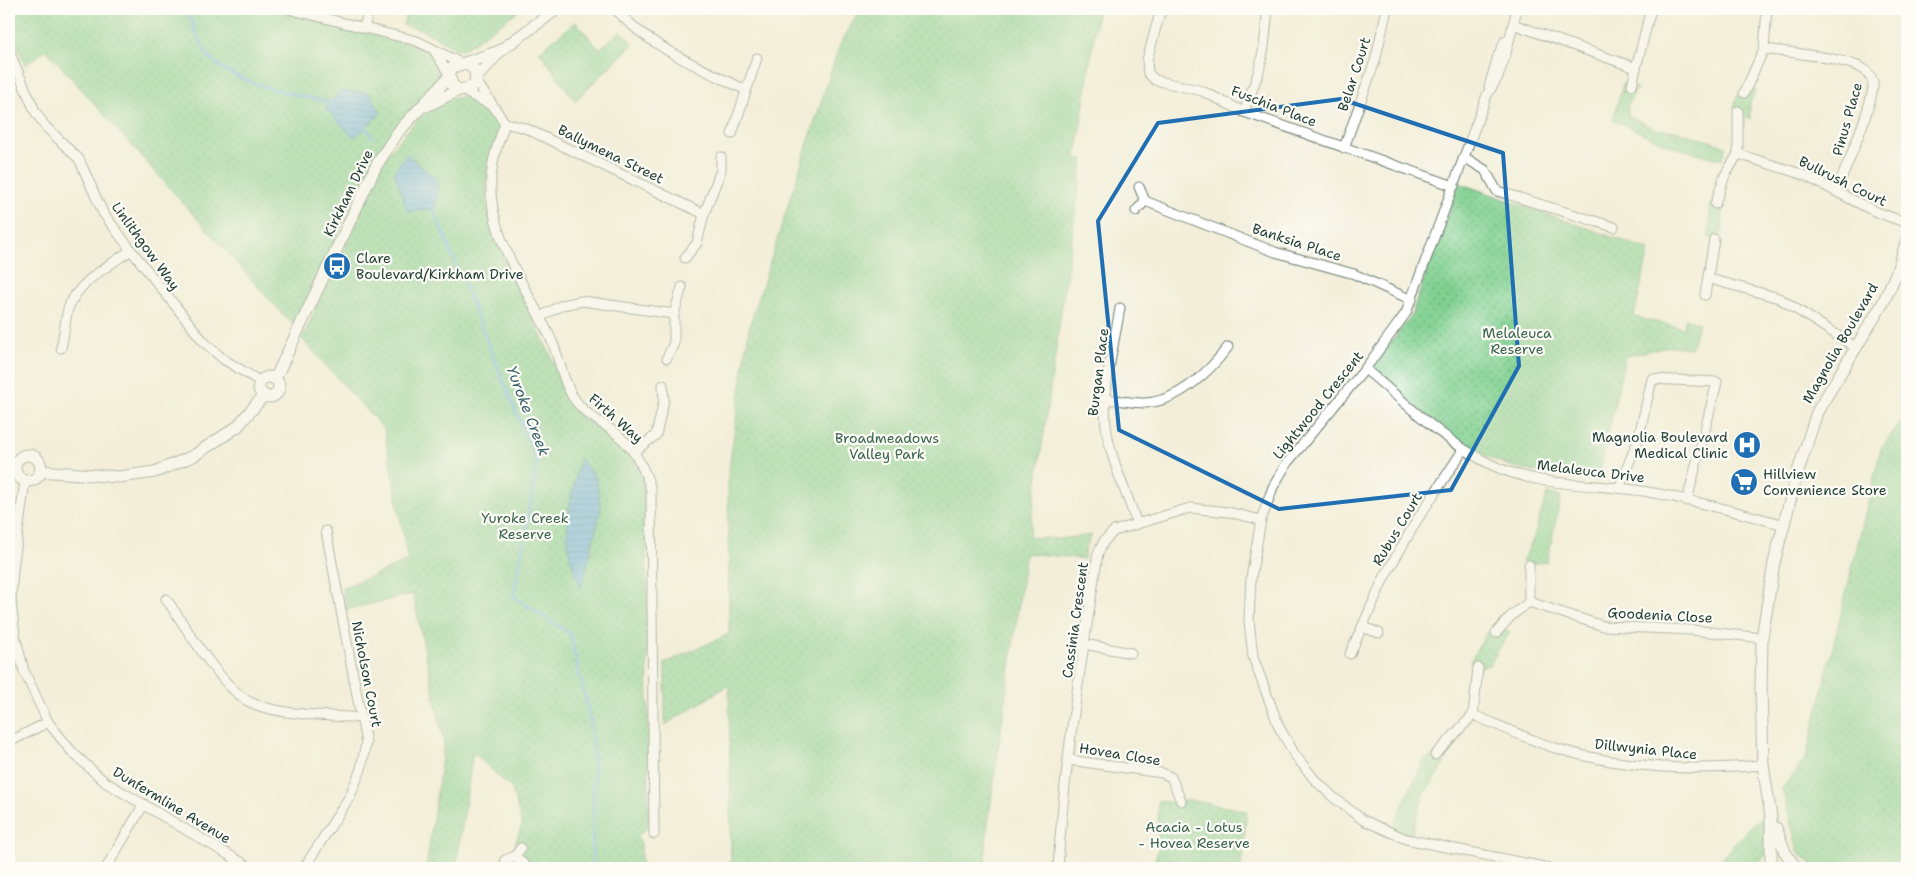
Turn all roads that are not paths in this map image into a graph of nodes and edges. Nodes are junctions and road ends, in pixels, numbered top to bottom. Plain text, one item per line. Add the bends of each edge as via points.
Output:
1 (288, 9) edge
2 (369, 9) edge
3 (557, 9) edge
4 (615, 9) edge
5 (1161, 9) edge
6 (1268, 9) edge
7 (1387, 9) edge
8 (1517, 9) edge
9 (1651, 9) edge
10 (1767, 9) edge
11 (1512, 27) junction
12 (364, 28) junction
13 (1764, 49) junction
14 (9, 50) edge
15 (501, 50) junction
16 (435, 52) junction
17 (757, 58) dead end
18 (463, 63) junction
19 (1636, 68) junction
20 (449, 76) junction
21 (476, 80) junction
22 (1632, 85) dead end
23 (462, 90) junction
24 (746, 90) junction
25 (1744, 93) dead end
26 (491, 105) junction
27 (420, 109) junction
28 (1738, 111) dead end
29 (1244, 112) junction
30 (505, 123) junction
31 (732, 134) dead end
32 (1344, 148) junction
33 (1738, 154) junction
34 (721, 157) dead end
35 (1464, 158) junction
36 (1454, 186) junction
37 (1139, 187) dead end
38 (1836, 190) junction
39 (1145, 201) junction
40 (1715, 204) dead end
41 (1136, 210) dead end
42 (704, 214) junction
43 (1907, 223) edge
44 (1614, 227) dead end
45 (1714, 239) dead end
46 (1907, 240) edge
47 (131, 250) junction
48 (685, 258) dead end
49 (1710, 279) junction
50 (682, 287) dead end
51 (1705, 295) dead end
52 (1412, 300) junction
53 (1120, 308) dead end
54 (674, 314) junction
55 (540, 317) junction
56 (1228, 347) dead end
57 (61, 348) dead end
58 (1857, 348) junction
59 (667, 358) dead end
60 (1365, 369) junction
61 (275, 379) junction
62 (261, 382) junction
63 (663, 385) dead end
64 (264, 395) junction
65 (1106, 399) junction
66 (1463, 450) junction
67 (634, 452) junction
68 (12, 465) edge
69 (40, 471) junction
70 (25, 481) junction
71 (1620, 488) junction
72 (1688, 501) junction
73 (1261, 520) junction
74 (1137, 524) junction
75 (1785, 525) junction
76 (326, 531) dead end
77 (1529, 564) dead end
78 (166, 599) dead end
79 (1529, 602) junction
80 (1362, 627) junction
81 (1379, 633) dead end
82 (1496, 633) dead end
83 (1762, 638) junction
84 (1084, 644) junction
85 (1131, 653) dead end
86 (1350, 654) dead end
87 (1478, 668) dead end
88 (1473, 715) junction
89 (361, 718) junction
90 (48, 722) junction
91 (9, 742) edge
92 (1435, 755) dead end
93 (1069, 760) junction
94 (1763, 765) junction
95 (1181, 800) dead end
96 (144, 804) junction
97 (1771, 817) junction
98 (654, 834) dead end
99 (521, 848) dead end
100 (515, 856) junction
101 (505, 860) dead end
102 (1507, 864) edge
103 (106, 868) edge
104 (251, 868) edge
105 (304, 868) edge
106 (528, 868) edge
107 (1058, 868) edge
108 (1549, 868) edge
109 (1771, 868) edge
110 (1796, 868) edge

1 - 12 street
2 - 12 street
3 - 15 street
4 - 24 street via 654,43
5 - 29 street, Fuschia Place via 1147,60 1148,74 1155,80 1202,90
6 - 29 street via 1264,47
7 - 32 street, Belar Court via 1375,61
8 - 11 street, Lightwood Crescent
9 - 19 street
10 - 13 street
11 - 19 street
11 - 35 street, Lightwood Crescent via 1498,56
12 - 16 street via 417,42
13 - 25 street
13 - 38 street, Pinus Place via 1829,58 1867,71 1873,80 1851,158
14 - 47 street, Linlithgow Way via 35,111 45,126 79,159 104,213
15 - 18 street
15 - 21 street
16 - 18 street
16 - 20 street
17 - 24 street
18 - 20 street via 453,67
18 - 21 street via 475,70
19 - 22 street
20 - 23 street via 452,85
20 - 27 street, Kirkham Drive
21 - 23 street via 471,88
21 - 26 street
23 - 26 street
23 - 27 street, Kirkham Drive
24 - 31 street
26 - 30 street
27 - 61 street, Kirkham Drive via 398,132 376,166
28 - 33 street
29 - 32 street, Fuschia Place
30 - 42 street, Ballymena Street via 525,128
30 - 55 street, Firth Way via 492,164 491,195 497,228
32 - 36 street, Fuschia Place
33 - 38 street, Bullrush Court via 1804,174
33 - 40 street via 1725,175
34 - 42 street via 721,170
35 - 36 street, Lightwood Crescent
35 - 44 street via 1485,170 1497,191
36 - 52 street, Lightwood Crescent
37 - 39 street
38 - 43 street, Bullrush Court via 1874,211
39 - 41 street
39 - 52 street, Banksia Place via 1275,252 1354,274
42 - 48 street via 697,243
45 - 49 street
46 - 58 street, Magnolia Boulevard via 1884,303
47 - 57 street via 90,280 73,298
47 - 62 street, Linlithgow Way via 204,342 230,364
49 - 51 street
49 - 58 street via 1779,298
50 - 54 street
52 - 60 street, Lightwood Crescent
53 - 65 street, Burgan Place
54 - 55 street via 582,301 562,305
54 - 59 street via 674,343
55 - 67 street, Firth Way via 557,351 574,399 586,414 619,436
56 - 65 street via 1197,380 1172,396 1144,403
58 - 75 street, Magnolia Boulevard via 1814,419
60 - 66 street, Melaleuca Drive
60 - 73 street, Lightwood Crescent via 1287,463 1273,487
61 - 62 street via 267,377
61 - 64 street via 278,391 271,396
62 - 64 street via 260,390
63 - 67 street via 664,400 656,435
64 - 69 street via 236,427 193,456 154,472 119,477
65 - 74 street, Burgan Place via 1110,443
66 - 71 street, Melaleuca Drive via 1493,466 1522,476
66 - 80 street, Rubus Court via 1417,520 1384,578
67 - 98 street, Firth Way via 646,472 651,490
68 - 69 street via 29,456 36,459
68 - 70 street via 18,477
69 - 70 street via 36,478
70 - 90 street, Dunfermline Avenue via 11,601 24,671
71 - 72 street, Melaleuca Drive
71 - 72 street via 1638,440 1652,379 1717,382
72 - 75 street, Melaleuca Drive
73 - 74 street, Cassinia Crescent via 1190,508
73 - 102 street, Lightwood Crescent via 1249,601 1253,657 1279,727 1295,755 1333,797 1363,820 1420,843
74 - 84 street, Cassinia Crescent via 1114,531 1101,547
75 - 83 street, Magnolia Boulevard via 1774,563
76 - 89 street, Nicholson Court
77 - 79 street
78 - 89 street via 226,683 253,704
79 - 82 street
79 - 83 street, Goodenia Close via 1603,626 1692,630
80 - 81 street
80 - 86 street, Rubus Court
83 - 94 street, Magnolia Boulevard
84 - 85 street
84 - 93 street, Cassinia Crescent
87 - 88 street
88 - 92 street
88 - 94 street, Dillwynia Place via 1557,748 1613,761 1711,770
89 - 105 street, Nicholson Court via 366,743 361,770 350,796
90 - 91 street
90 - 96 street, Dunfermline Avenue via 72,752 105,782
93 - 95 street, Hovea Close via 1162,773 1171,777
93 - 107 street, Cassinia Crescent via 1061,811
94 - 97 street, Magnolia Boulevard
96 - 103 street
96 - 104 street, Dunfermline Avenue
97 - 109 street, Magnolia Boulevard
97 - 110 street, Magnolia Boulevard via 1785,852
99 - 100 street
100 - 101 street
100 - 106 street
102 - 108 street, Lightwood Crescent

